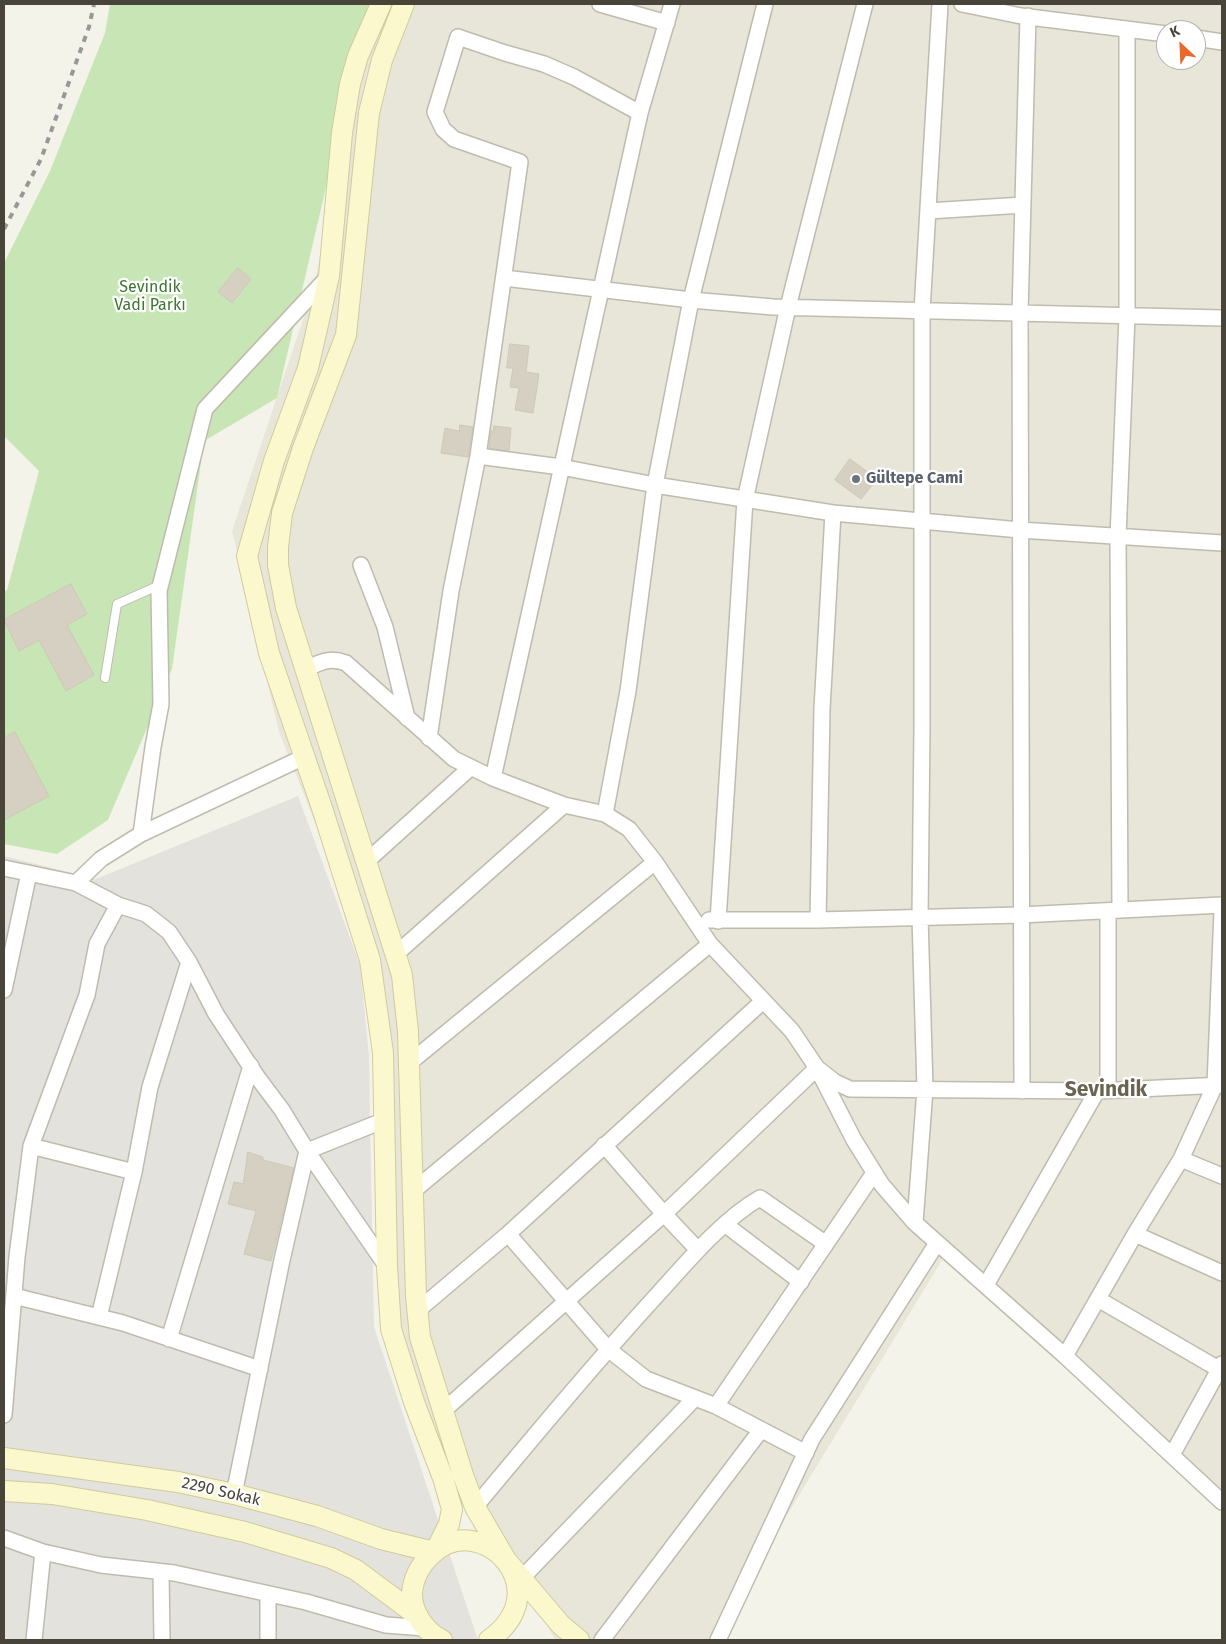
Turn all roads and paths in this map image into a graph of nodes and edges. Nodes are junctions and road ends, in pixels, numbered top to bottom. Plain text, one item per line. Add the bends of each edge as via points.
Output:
1 (381, 4) edge
2 (404, 4) edge
3 (600, 4) edge
4 (672, 4) edge
5 (764, 4) edge
6 (864, 4) edge
7 (940, 4) edge
8 (962, 4) edge
9 (1024, 12) edge
10 (666, 23) junction
11 (1127, 29) junction
12 (1156, 33) edge
13 (1206, 40) edge
14 (1222, 42) edge
15 (640, 113) junction
16 (1023, 206) junction
17 (928, 211) junction
18 (329, 276) junction
19 (504, 278) junction
20 (600, 289) junction
21 (691, 300) junction
22 (788, 307) junction
23 (922, 311) junction
24 (1020, 313) junction
25 (1127, 316) junction
26 (1222, 318) edge
27 (478, 456) junction
28 (561, 467) junction
29 (655, 485) junction
30 (745, 500) junction
31 (833, 513) junction
32 (921, 520) junction
33 (1020, 530) junction
34 (1118, 538) junction
35 (1222, 543) edge
36 (361, 565) dead end
37 (160, 586) junction
38 (306, 669) junction
39 (105, 678) dead end
40 (407, 718) junction
41 (429, 738) junction
42 (304, 757) junction
43 (470, 768) junction
44 (493, 778) junction
45 (564, 805) junction
46 (605, 814) junction
47 (140, 834) junction
48 (367, 861) junction
49 (655, 862) junction
50 (4, 868) edge
51 (29, 873) junction
52 (76, 883) junction
53 (118, 905) junction
54 (1222, 905) edge
55 (1114, 910) junction
56 (1222, 911) edge
57 (1020, 915) junction
58 (693, 918) junction
59 (920, 918) junction
60 (818, 920) junction
61 (718, 921) junction
62 (710, 944) junction
63 (396, 954) junction
64 (189, 962) junction
65 (4, 990) edge
66 (763, 1001) junction
67 (408, 1064) junction
68 (250, 1066) junction
69 (817, 1068) junction
70 (1218, 1085) edge
71 (925, 1089) junction
72 (1103, 1090) junction
73 (1022, 1091) junction
74 (384, 1120) junction
75 (604, 1145) junction
76 (31, 1146) junction
77 (307, 1151) junction
78 (1181, 1159) junction
79 (134, 1172) junction
80 (874, 1172) junction
81 (1222, 1176) edge
82 (412, 1192) junction
83 (664, 1214) junction
84 (916, 1223) junction
85 (726, 1225) junction
86 (508, 1234) junction
87 (1135, 1234) junction
88 (936, 1243) junction
89 (826, 1244) junction
90 (698, 1250) junction
91 (388, 1267) junction
92 (1222, 1274) edge
93 (801, 1282) junction
94 (986, 1285) junction
95 (14, 1296) junction
96 (1098, 1299) junction
97 (567, 1302) junction
98 (417, 1311) junction
99 (99, 1317) junction
100 (169, 1338) junction
101 (608, 1349) junction
102 (1065, 1356) junction
103 (1221, 1368) edge
104 (260, 1369) junction
105 (694, 1398) junction
106 (716, 1406) junction
107 (442, 1412) junction
108 (4, 1415) edge
109 (761, 1430) junction
110 (806, 1453) junction
111 (1172, 1455) junction
112 (4, 1458) edge
113 (4, 1491) edge
114 (234, 1494) junction
115 (1222, 1502) edge
116 (475, 1507) junction
117 (4, 1538) edge
118 (435, 1551) junction
119 (43, 1552) junction
120 (506, 1560) junction
121 (162, 1572) junction
122 (522, 1578) junction
123 (268, 1594) junction
124 (428, 1631) edge
125 (34, 1640) edge
126 (162, 1640) edge
127 (268, 1640) edge
128 (489, 1640) edge
129 (579, 1640) edge
130 (602, 1640) edge
131 (718, 1640) edge

1 - 18 main road via 358,56 350,84 342,133
2 - 38 main road via 382,60 369,113 346,335 282,513 278,565 286,608
3 - 10 street
4 - 10 street
5 - 21 street
6 - 22 street
7 - 17 street
8 - 9 street
9 - 11 street
9 - 16 street
10 - 15 street
11 - 12 street
11 - 25 street
13 - 14 street
15 - 19 street via 544,64 458,37 435,112 443,128 454,139 520,162
15 - 20 street
16 - 17 street
16 - 24 street
17 - 23 street
18 - 37 street via 205,409
18 - 42 main road via 308,368 274,461 247,556 269,653
19 - 20 street
19 - 27 street
20 - 21 street
20 - 28 street
21 - 22 street
21 - 29 street
22 - 23 street
22 - 30 street
23 - 24 street
23 - 32 street
24 - 25 street
24 - 33 street
25 - 26 street
25 - 34 street
27 - 28 street
27 - 41 street via 452,591
28 - 29 street
28 - 44 street
29 - 30 street
29 - 46 street via 628,691
30 - 31 street
30 - 61 street
31 - 32 street
31 - 60 street via 822,709
32 - 33 street
32 - 59 street
33 - 34 street
33 - 57 street
34 - 35 street
34 - 55 street
36 - 40 street via 385,627
37 - 39 lane via 117,604
37 - 47 street via 161,704
38 - 40 street via 324,661 346,663
38 - 48 main road
40 - 41 street
41 - 43 street
42 - 47 street
42 - 74 main road via 370,960 384,1053
43 - 44 street
43 - 48 street
44 - 45 street
45 - 46 street
45 - 63 street
46 - 49 street via 629,830
47 - 52 street via 101,859
48 - 63 main road
49 - 58 street
49 - 67 street
50 - 51 street
51 - 52 street
51 - 65 street
52 - 53 street
53 - 64 street via 146,914 169,932
53 - 76 street via 98,944 87,996
54 - 55 street
55 - 57 street
55 - 72 street
56 - 70 street
57 - 59 street
57 - 73 street
58 - 61 street
58 - 62 street
59 - 60 street
59 - 71 street
60 - 61 street
62 - 66 street
62 - 82 street
63 - 67 main road via 402,975
64 - 68 street via 216,1014
64 - 79 street via 150,1087
66 - 69 street via 792,1031
66 - 75 street
67 - 82 main road
68 - 77 street
68 - 100 street
69 - 71 street via 850,1089
69 - 80 street
69 - 83 street
70 - 72 street
70 - 78 street
71 - 73 street
71 - 84 street
72 - 73 street
72 - 94 street
74 - 77 street
74 - 91 main road
75 - 83 street
75 - 86 street
76 - 79 street
76 - 95 street
77 - 91 street
77 - 104 street
78 - 81 street
78 - 87 street
79 - 99 street
80 - 84 street via 882,1186
80 - 89 street
82 - 98 main road
83 - 90 street
83 - 97 street
84 - 88 street
85 - 89 street via 747,1205 760,1198
85 - 90 street
85 - 93 street
86 - 97 street
86 - 98 street
87 - 92 street
87 - 96 street
88 - 94 street
88 - 110 street
89 - 93 street
90 - 101 street
91 - 118 main road via 391,1329 452,1509 449,1524
93 - 106 street
94 - 102 street
95 - 99 street
95 - 108 street
96 - 102 street
96 - 103 street
97 - 101 street
97 - 107 street
98 - 107 main road via 420,1337
99 - 100 street
100 - 104 street
101 - 105 street via 646,1379
101 - 116 street
102 - 111 street
103 - 111 street
104 - 114 street
105 - 106 street
105 - 122 street
106 - 109 street
107 - 116 main road
109 - 110 street
109 - 130 street
110 - 131 street
111 - 115 street
112 - 114 main road, 2290 Sokak via 178,1482
113 - 124 main road, 2290 Sokak via 52,1494 147,1510 245,1532 331,1558 356,1570
114 - 118 main road, 2290 Sokak
116 - 120 main road
117 - 119 street
118 - 120 main road via 452,1542 470,1541 486,1545
118 - 124 main road via 423,1562 414,1578 412,1596
119 - 121 street via 101,1565
119 - 125 street
120 - 122 main road
120 - 128 main road via 517,1583 518,1600 513,1616 503,1630
121 - 123 street
121 - 126 street
122 - 129 main road via 561,1625
123 - 124 street via 386,1625
123 - 127 street

